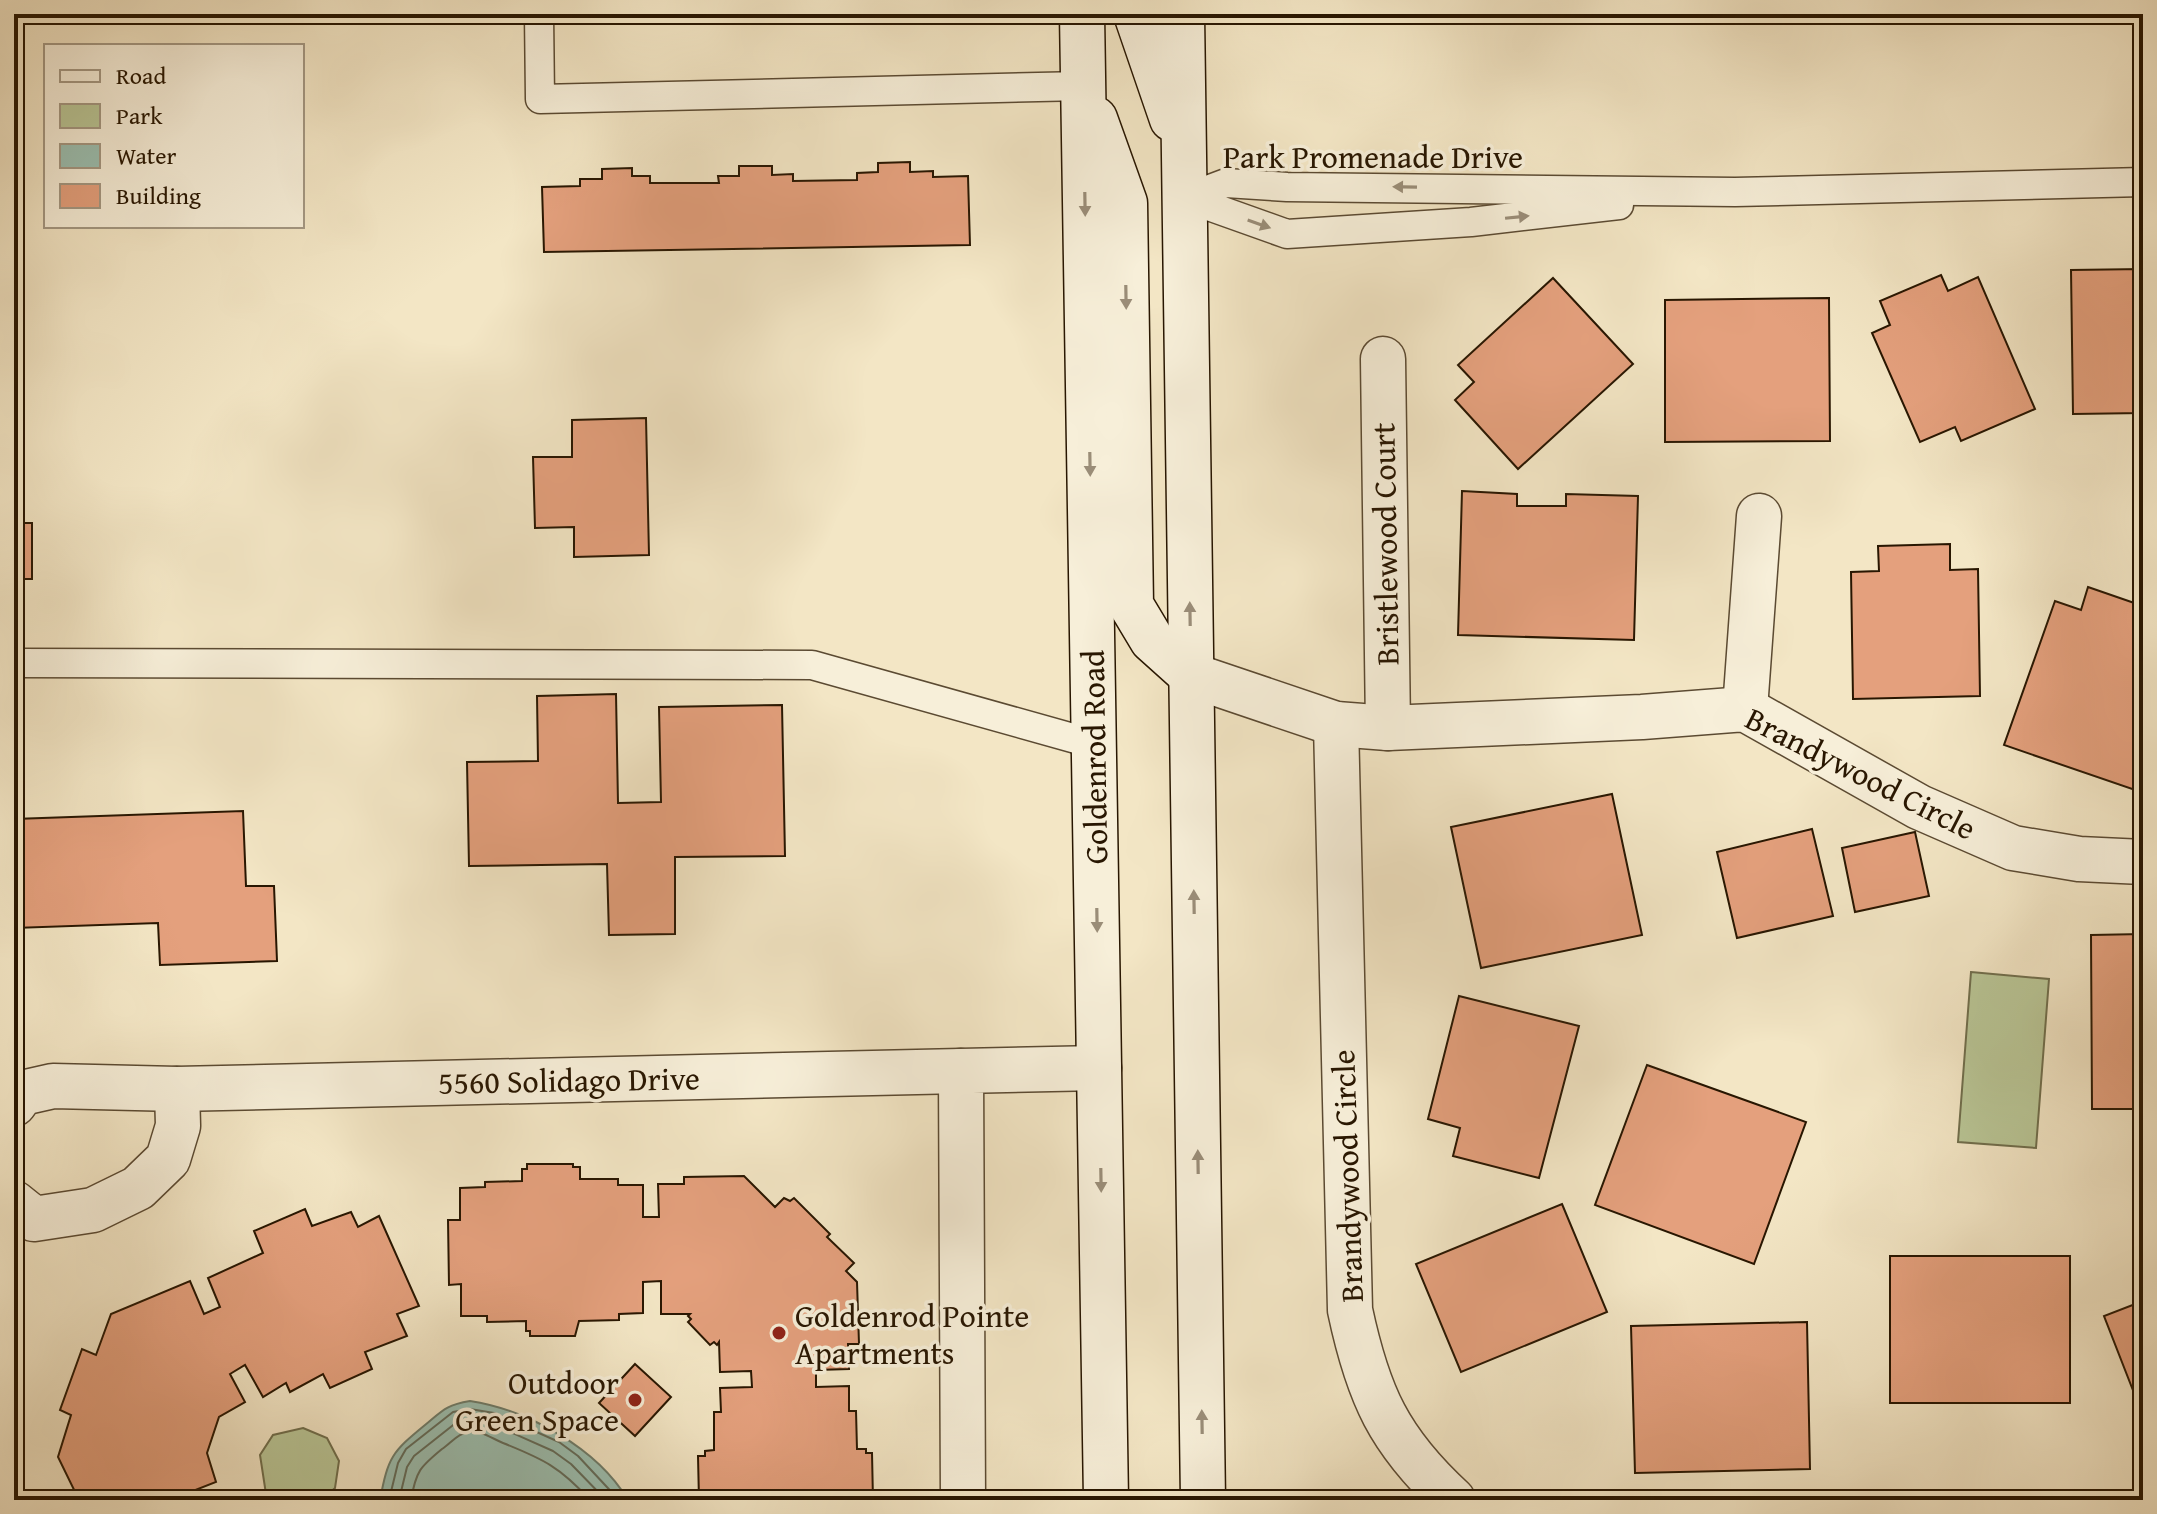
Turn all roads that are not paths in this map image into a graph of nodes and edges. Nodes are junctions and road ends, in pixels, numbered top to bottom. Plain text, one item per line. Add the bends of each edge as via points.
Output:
1 (539, 14) edge
2 (1082, 14) edge
3 (1136, 14) edge
4 (1182, 14) edge
5 (1083, 86) junction
6 (1185, 179) junction
7 (2143, 182) edge
8 (1735, 192) junction
9 (1383, 359) dead end
10 (1759, 516) dead end
11 (14, 663) edge
12 (1191, 675) junction
13 (1745, 709) junction
14 (1336, 724) junction
15 (1388, 728) junction
16 (1094, 744) junction
17 (2143, 862) edge
18 (1099, 1068) junction
19 (961, 1071) junction
20 (177, 1089) junction
21 (14, 1104) edge
22 (14, 1203) edge
23 (963, 1500) edge
24 (1106, 1500) edge
25 (1203, 1500) edge
26 (1453, 1500) edge

1 - 5 lane via 540,99
2 - 5 street, Goldenrod Road
3 - 6 street
4 - 6 street
5 -> 12 street via 1125,203 1131,605 1152,640
5 -> 16 street, Goldenrod Road
8 -> 6 lane, Park Promenade Drive via 1287,187
6 -> 8 lane, Park Promenade Drive via 1287,234 1471,222
12 -> 6 street
7 - 8 lane, Park Promenade Drive
9 - 15 street, Bristlewood Court
10 - 13 street
11 - 16 lane via 812,665
12 - 14 street, Brandywood Circle
25 -> 12 street
13 - 15 street, Brandywood Circle
13 - 17 street, Brandywood Circle via 1919,807 2013,848
14 - 15 street, Brandywood Circle
14 - 26 street, Brandywood Circle via 1350,1310 1371,1389 1387,1422 1424,1474
16 -> 18 street, Goldenrod Road
18 - 19 street, 5560 Solidago Drive
18 -> 24 street, Goldenrod Road
19 - 20 street, 5560 Solidago Drive
19 - 23 street
20 - 21 street, 5560 Solidago Drive via 53,1086 22,1093
20 - 22 street via 178,1126 168,1159 138,1188 93,1210 34,1219

